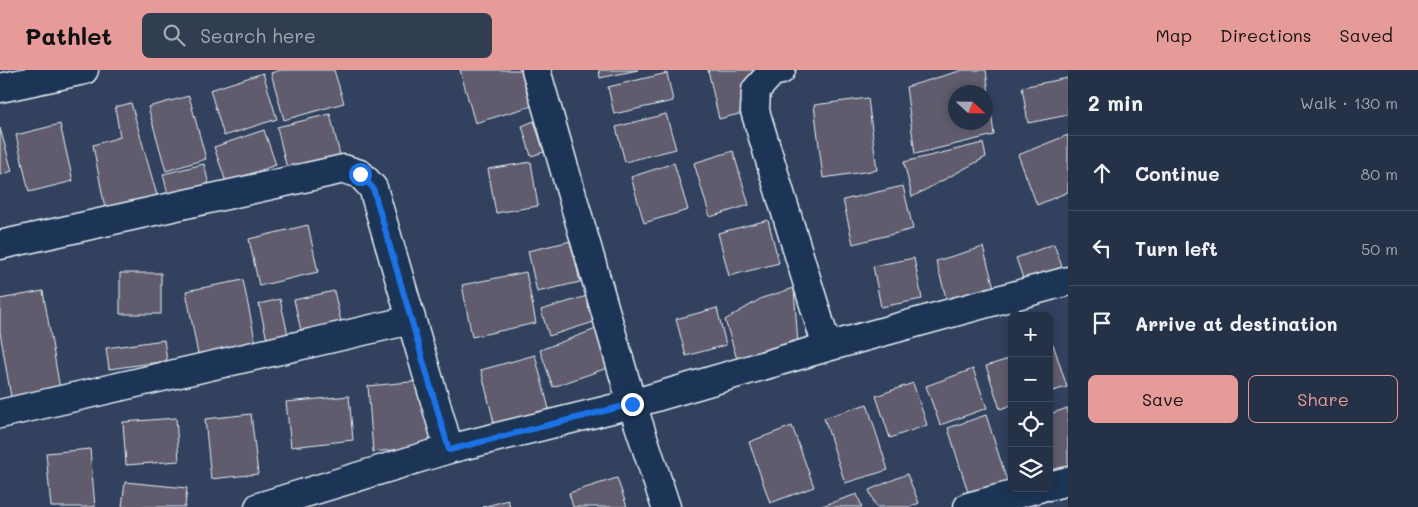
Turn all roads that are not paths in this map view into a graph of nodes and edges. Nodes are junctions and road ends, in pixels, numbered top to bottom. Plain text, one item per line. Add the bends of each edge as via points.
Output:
1 (84, 70) edge
2 (536, 70) edge
3 (781, 70) edge
4 (0, 88) edge
5 (0, 245) edge
6 (1068, 281) edge
7 (411, 320) junction
8 (827, 347) junction
9 (632, 404) junction
10 (0, 414) edge
11 (449, 450) junction
12 (1068, 481) edge
13 (1053, 485) edge
14 (1024, 492) edge
15 (259, 507) edge
16 (666, 507) edge
17 (968, 507) edge

1 - 4 street
2 - 9 street
3 - 8 street via 772,72 756,90 755,111
5 - 7 street via 344,169 360,174 373,188
6 - 8 street
7 - 10 street
7 - 11 street
8 - 9 street
9 - 11 street
9 - 16 street
11 - 15 street
12 - 13 street
14 - 17 street

